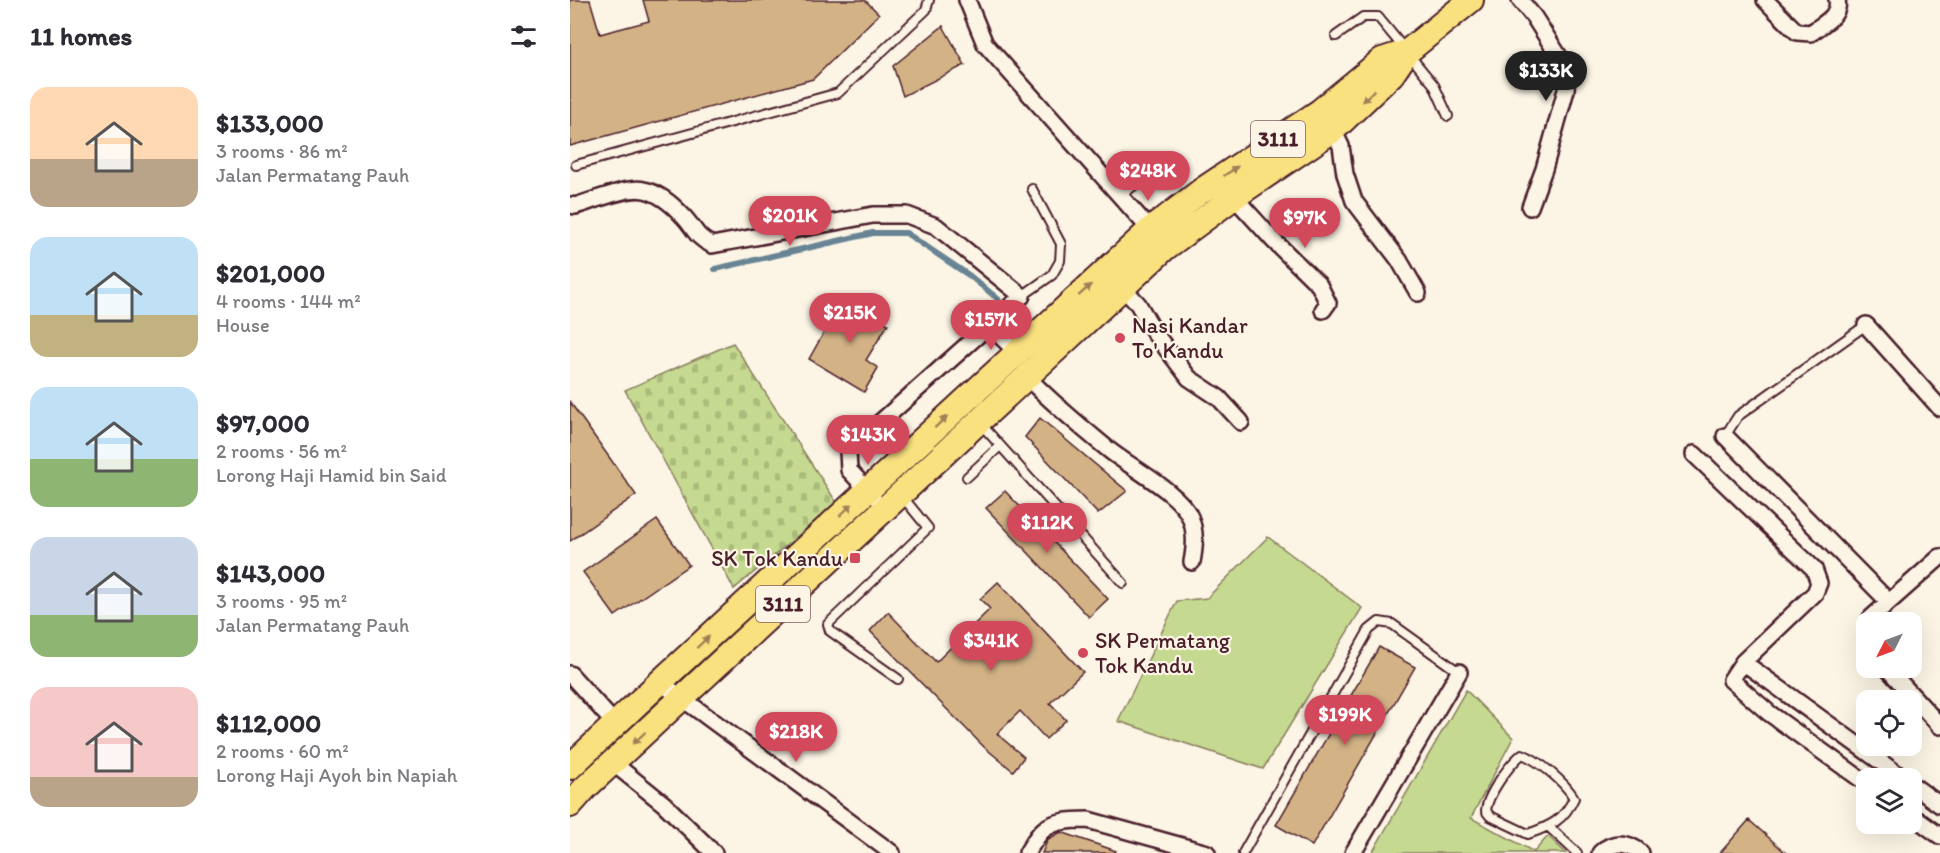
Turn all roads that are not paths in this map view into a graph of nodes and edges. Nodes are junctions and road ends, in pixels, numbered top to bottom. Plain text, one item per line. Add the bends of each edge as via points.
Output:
1 (929, 0) edge
2 (967, 0) edge
3 (1471, 0) edge
4 (1520, 0) edge
5 (1765, 0) edge
6 (1837, 0) edge
7 (1336, 36) dead end
8 (1407, 52) junction
9 (1448, 116) dead end
10 (1333, 130) junction
11 (1172, 157) dead end
12 (576, 165) dead end
13 (1032, 189) dead end
14 (1120, 196) junction
15 (1234, 197) junction
16 (570, 205) edge
17 (1530, 207) dead end
18 (1158, 239) junction
19 (1123, 288) junction
20 (1418, 293) dead end
21 (1022, 296) junction
22 (1323, 310) dead end
23 (989, 325) junction
24 (1866, 325) joint
25 (1017, 352) junction
26 (1027, 377) junction
27 (1940, 408) edge
28 (979, 422) junction
29 (1241, 422) dead end
30 (1725, 436) joint
31 (1000, 446) junction
32 (1694, 454) dead end
33 (967, 477) dead end
34 (867, 490) junction
35 (893, 502) junction
36 (1940, 556) edge
37 (1192, 562) dead end
38 (1124, 583) dead end
39 (1889, 602) junction
40 (1878, 612) edge
41 (1743, 662) junction
42 (1459, 672) joint
43 (570, 674) edge
44 (1896, 678) edge
45 (898, 679) dead end
46 (660, 682) junction
47 (681, 699) junction
48 (615, 724) junction
49 (1940, 726) edge
50 (613, 763) junction
51 (570, 767) edge
52 (1889, 768) edge
53 (1856, 776) edge
54 (1922, 792) edge
55 (570, 805) edge
56 (1940, 805) edge
57 (1922, 823) edge
58 (1549, 827) junction
59 (1940, 836) edge
60 (714, 853) edge
61 (892, 853) edge
62 (1027, 853) edge
63 (1207, 853) edge
64 (1243, 853) edge
65 (1353, 853) edge
66 (1577, 853) edge
67 (1600, 853) edge
68 (1641, 853) edge

1 - 12 lane via 926,10 838,93
2 - 14 street via 986,44
3 - 8 main road, 3111
4 - 17 street via 1567,69 1566,90
5 - 6 street via 1797,32 1811,33 1834,15
7 - 8 lane via 1363,17 1378,17
8 - 9 lane via 1434,85
8 -> 10 main road, 3111 via 1392,74
18 -> 8 main road, 3111 via 1201,191 1318,112 1382,60
10 - 15 main road, 3111
10 - 20 street via 1341,146 1354,201 1399,260
11 - 14 lane
13 - 21 lane via 1061,244 1060,261 1052,275
14 - 18 street
15 - 18 main road, 3111
15 - 22 street via 1319,285 1328,303
16 - 21 street via 643,189 663,198 701,240 712,245 873,215 907,214 936,226
18 - 19 main road, 3111
25 -> 18 main road, 3111
19 - 26 main road, 3111
19 - 29 street via 1189,378 1220,398
21 - 23 street
23 - 25 street
23 - 34 street via 848,451 849,470
24 - 27 street
24 - 30 lane via 1738,416
34 -> 25 main road, 3111
26 - 28 main road, 3111
26 - 37 street via 1110,451 1176,499 1189,516 1196,542
28 - 31 lane
28 - 35 main road, 3111
30 - 39 street
31 - 33 lane
31 - 38 lane
32 - 41 street via 1814,569 1819,583 1815,593
34 - 35 street
46 -> 34 main road, 3111
35 - 45 lane via 927,528 828,624 830,631
35 - 47 main road, 3111
36 - 39 street
39 - 40 street
41 - 52 street
41 - 53 street via 1731,680 1769,713
42 - 64 lane via 1392,624 1379,622 1369,630
42 - 65 street
43 - 48 street
44 - 49 street
46 - 47 street
46 - 48 main road, 3111
47 -> 50 main road, 3111
47 - 61 street
48 - 51 main road, 3111
50 - 55 main road, 3111
50 - 60 street via 664,804
54 - 56 street
57 - 59 street
58 - 58 lane via 1528,834 1486,811 1486,803 1522,754 1574,798 1568,811
58 - 66 lane
62 - 63 street via 1042,831 1070,820 1088,820
67 - 68 street via 1606,846 1621,843

